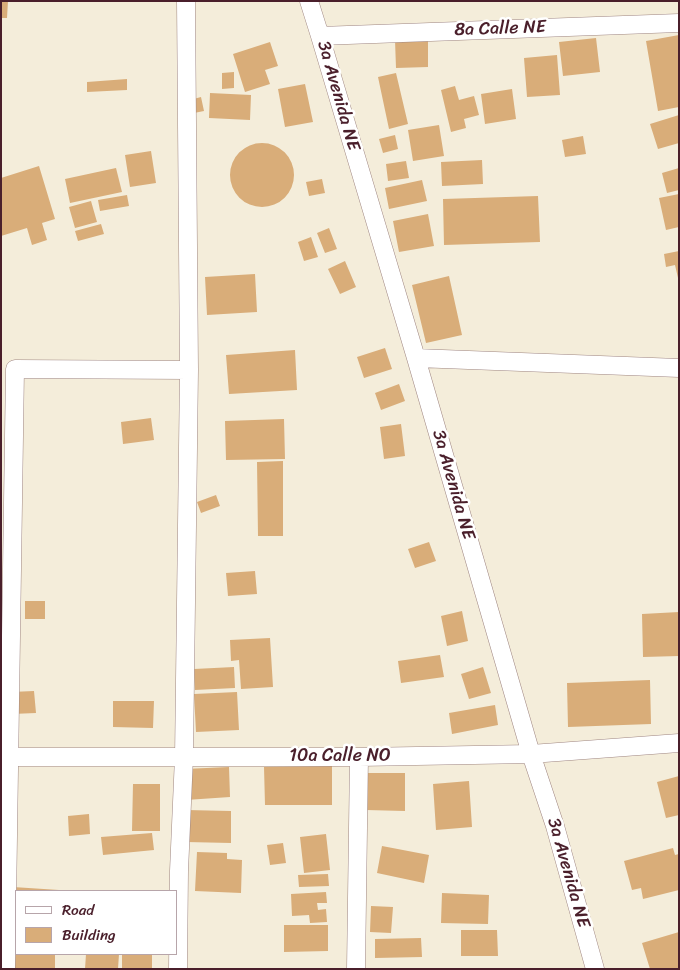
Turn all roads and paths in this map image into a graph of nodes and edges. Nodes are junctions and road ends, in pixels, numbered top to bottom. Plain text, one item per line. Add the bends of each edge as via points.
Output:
1 (186, 1) edge
2 (309, 1) edge
3 (679, 23) edge
4 (320, 36) junction
5 (416, 358) junction
6 (679, 368) edge
7 (189, 370) junction
8 (679, 744) edge
9 (531, 754) junction
10 (359, 756) junction
11 (5, 757) edge
12 (184, 757) junction
13 (6, 969) edge
14 (178, 969) edge
15 (356, 969) edge
16 (596, 969) edge

1 - 7 street
2 - 4 street, 3a Avenida NE
3 - 4 street, 8a Calle NE
4 - 5 street, 3a Avenida NE
5 - 6 street
5 - 9 street, 3a Avenida NE
7 - 11 street via 15,369
7 - 12 street
8 - 9 street, 10a Calle NO
9 - 10 street, 10a Calle NO
9 - 16 street, 3a Avenida NE
10 - 12 street, 10a Calle NO
10 - 15 street
11 - 12 street, 10a Calle NO
11 - 13 street
12 - 14 street

